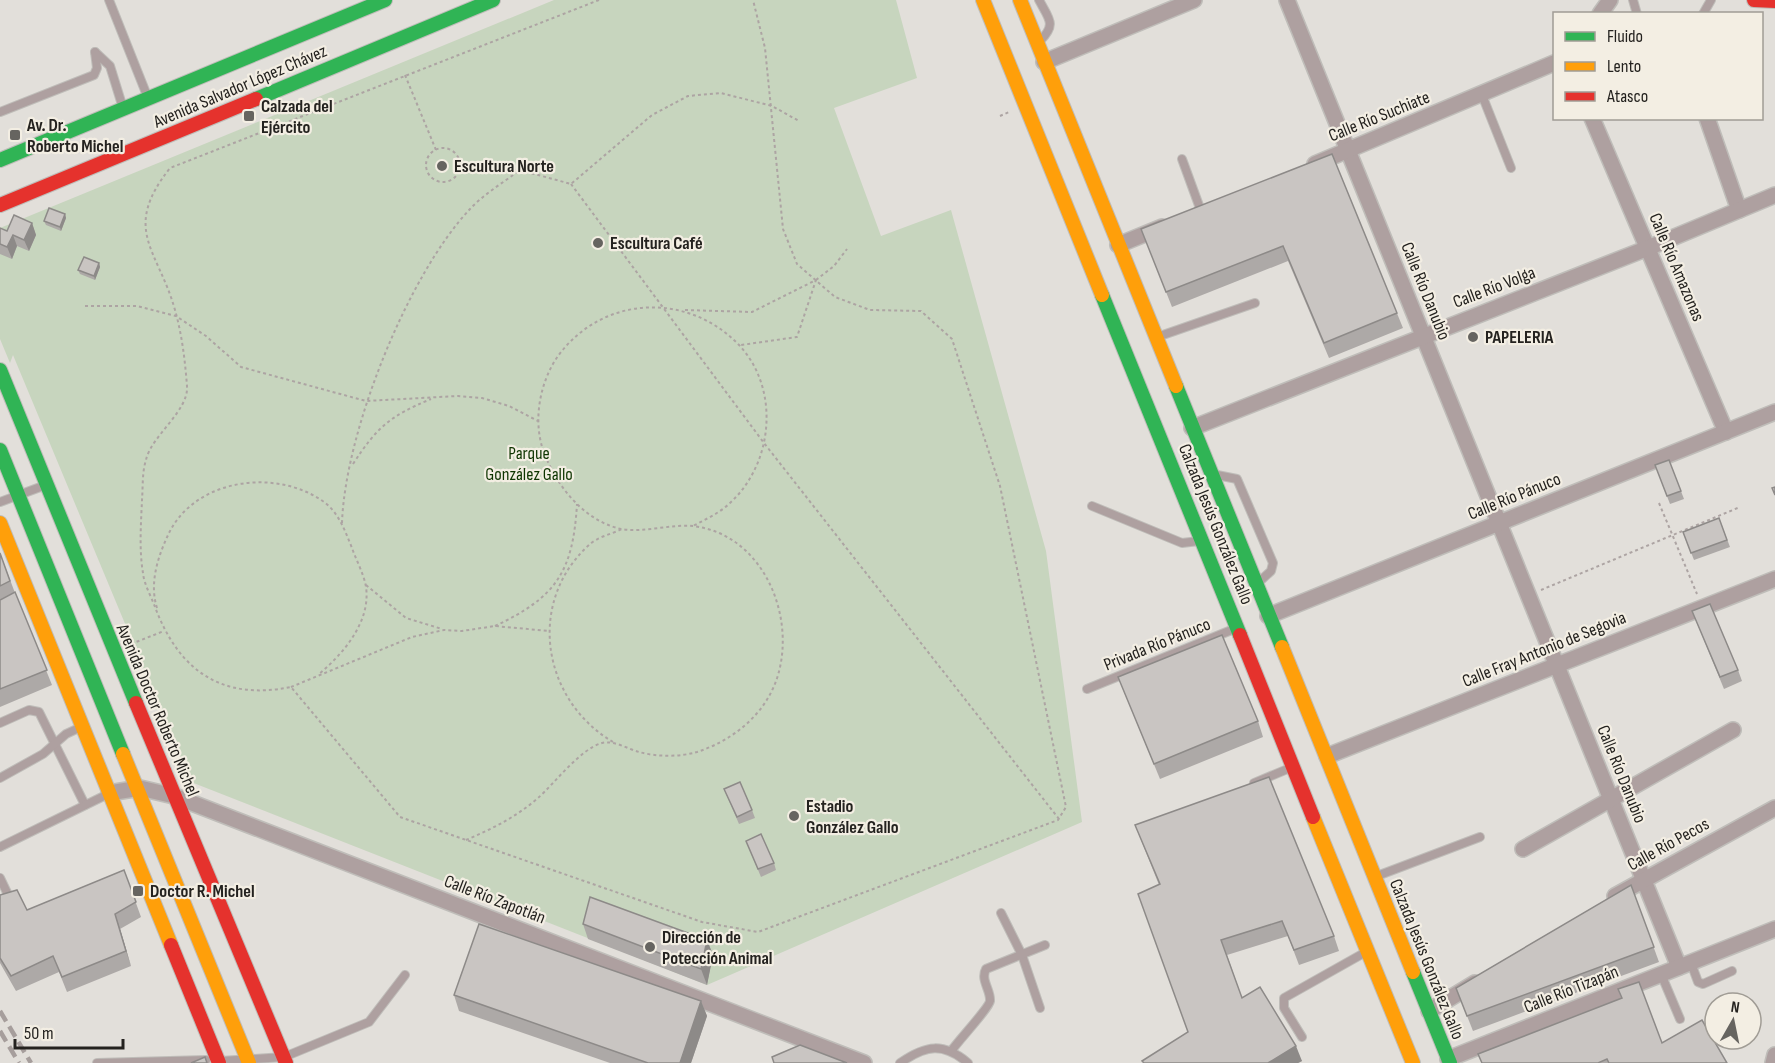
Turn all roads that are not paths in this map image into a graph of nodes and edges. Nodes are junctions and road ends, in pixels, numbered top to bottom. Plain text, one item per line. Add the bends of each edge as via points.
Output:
1 (109, 0) edge
2 (385, 0) edge
3 (493, 0) edge
4 (983, 0) edge
5 (1020, 0) edge
6 (1040, 0) edge
7 (1194, 0) edge
8 (1287, 0) edge
9 (1610, 0) edge
10 (1754, 0) edge
11 (1775, 1) edge
12 (1601, 12) edge
13 (1037, 44) junction
14 (1044, 62) junction
15 (1553, 63) edge
16 (1482, 95) junction
17 (148, 99) junction
18 (124, 109) junction
19 (0, 112) edge
20 (1593, 120) edge
21 (1708, 120) edge
22 (1348, 150) junction
23 (1182, 159) dead end
24 (0, 160) edge
25 (1511, 168) dead end
26 (1295, 172) edge
27 (1775, 195) edge
28 (0, 205) edge
29 (1739, 210) junction
30 (1196, 213) joint
31 (1118, 245) junction
32 (1648, 248) junction
33 (1255, 303) dead end
34 (1423, 336) junction
35 (1155, 337) junction
36 (0, 370) edge
37 (1775, 412) edge
38 (1192, 428) junction
39 (1726, 432) junction
40 (0, 450) edge
41 (1211, 475) junction
42 (45, 485) junction
43 (18, 496) junction
44 (0, 502) edge
45 (1092, 506) dead end
46 (0, 523) edge
47 (1499, 523) junction
48 (1203, 540) junction
49 (1775, 579) edge
50 (1256, 585) junction
51 (1268, 616) junction
52 (1238, 627) junction
53 (1556, 665) junction
54 (1087, 689) dead end
55 (0, 723) edge
56 (82, 726) junction
57 (1733, 730) dead end
58 (55, 744) junction
59 (1328, 759) junction
60 (1295, 767) junction
61 (0, 778) edge
62 (140, 788) junction
63 (1243, 788) edge
64 (109, 793) junction
65 (174, 796) junction
66 (1611, 799) junction
67 (85, 805) junction
68 (1775, 808) edge
69 (1480, 837) dead end
70 (0, 847) edge
71 (1328, 849) junction
72 (1523, 849) dead end
73 (1375, 877) junction
74 (0, 878) edge
75 (1643, 879) junction
76 (11, 901) edge
77 (1602, 904) edge
78 (1001, 913) dead end
79 (1775, 929) edge
80 (1045, 945) dead end
81 (203, 946) junction
82 (1369, 950) junction
83 (1022, 955) junction
84 (178, 960) junction
85 (1685, 965) junction
86 (1732, 972) dead end
87 (1490, 973) edge
88 (1661, 974) junction
89 (405, 975) dead end
90 (1040, 1008) dead end
91 (1429, 1011) junction
92 (1680, 1019) dead end
93 (1302, 1037) dead end
94 (952, 1050) junction
95 (1775, 1055) edge
96 (285, 1060) edge
97 (1449, 1061) edge
98 (219, 1062) edge
99 (249, 1062) edge
100 (97, 1063) edge
101 (864, 1063) edge
102 (900, 1063) edge
103 (968, 1063) edge
104 (1413, 1063) edge
105 (1773, 1063) edge

1 - 17 lane
2 - 17 main road, Avenida Salvador López Chávez
3 - 28 main road, Avenida Salvador López Chávez
4 - 48 main road, Calzada Jesús González Gallo
5 - 13 main road, Calzada Jesús González Gallo
6 - 13 lane via 1051,25
7 - 14 street
8 - 22 street, Calle Río Danubio
9 - 12 street
10 - 11 main road
13 - 14 main road, Calzada Jesús González Gallo
14 - 31 main road, Calzada Jesús González Gallo
15 - 16 street, Calle Río Suchiate
16 - 22 street, Calle Río Suchiate
16 - 25 lane
17 - 18 main road, Avenida Salvador López Chávez
18 - 19 lane via 110,66 95,52 94,75
18 - 24 main road, Avenida Salvador López Chávez
20 - 32 street, Calle Río Amazonas
21 - 29 street
22 - 26 street, Calle Río Suchiate
22 - 34 street, Calle Río Danubio
23 - 30 lane
27 - 29 street, Calle Río Volga
29 - 32 street, Calle Río Volga
30 - 31 street
31 - 35 main road, Calzada Jesús González Gallo
32 - 34 street, Calle Río Volga
32 - 39 street, Calle Río Amazonas
33 - 35 lane
34 - 38 street, Calle Río Volga
34 - 47 street, Calle Río Danubio
35 - 38 main road, Calzada Jesús González Gallo
36 - 42 main road, Avenida Doctor Roberto Michel
37 - 39 street, Calle Río Pánuco
38 - 41 main road, Calzada Jesús González Gallo
39 - 47 street, Calle Río Pánuco
40 - 43 main road
41 - 50 main road, Calzada Jesús González Gallo
41 - 50 lane via 1237,478 1273,563 1271,571
42 - 43 lane
42 - 65 main road, Avenida Doctor Roberto Michel
43 - 44 lane
43 - 62 main road
45 - 48 lane via 1182,543
46 - 56 main road via 25,598
47 - 51 street, Calle Río Pánuco
47 - 53 street, Calle Río Danubio
48 - 52 main road, Calzada Jesús González Gallo
49 - 53 street, Calle Fray Antonio de Segovia
50 - 51 main road, Calzada Jesús González Gallo
51 - 59 main road, Calzada Jesús González Gallo
52 - 54 lane, Privada Río Pánuco
52 - 60 main road, Calzada Jesús González Gallo
53 - 59 street, Calle Fray Antonio de Segovia
53 - 66 street, Calle Río Danubio
55 - 58 lane via 29,710 39,712
56 - 58 lane
56 - 64 main road
57 - 66 street
58 - 61 lane
58 - 67 lane
59 - 71 main road
59 - 73 main road, Calzada Jesús González Gallo
60 - 63 lane
60 - 71 main road, Calzada Jesús González Gallo
62 - 64 street, Calle Río Zapotlán
62 - 65 street, Calle Río Zapotlán
62 - 81 main road
64 - 67 lane
64 - 84 main road
65 - 96 main road, Avenida Doctor Roberto Michel
65 - 101 street, Calle Río Zapotlán
66 - 72 street
66 - 75 street, Calle Río Danubio
67 - 70 lane
68 - 75 street, Calle Río Pecos
69 - 73 lane
71 - 82 main road, Calzada Jesús González Gallo
73 - 91 main road, Calzada Jesús González Gallo
74 - 76 lane
75 - 77 street, Calle Río Pecos
75 - 85 street, Calle Río Danubio
78 - 83 lane
79 - 85 street, Calle Río Tizapán
80 - 83 lane
81 - 84 main road
81 - 99 main road
82 - 93 lane via 1284,998 1284,1008
82 - 104 main road, Calzada Jesús González Gallo
83 - 90 lane
83 - 94 lane via 986,969 983,975 990,999 987,1010 975,1019
84 - 98 main road
85 - 86 lane via 1703,984
85 - 88 street, Calle Río Tizapán
87 - 91 street
88 - 92 lane
88 - 97 street, Calle Río Tizapán
89 - 96 lane via 369,1022
91 - 97 main road, Calzada Jesús González Gallo
94 - 102 lane via 929,1049
94 - 103 lane
95 - 105 street
96 - 99 lane
98 - 99 lane
98 - 100 lane

